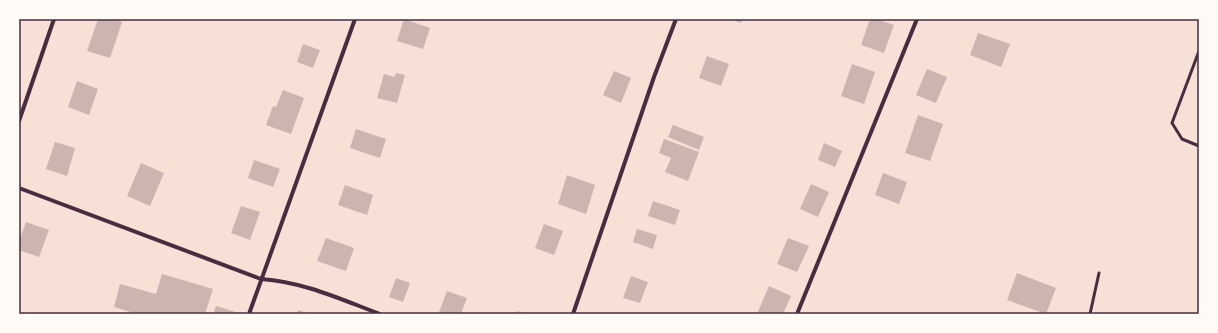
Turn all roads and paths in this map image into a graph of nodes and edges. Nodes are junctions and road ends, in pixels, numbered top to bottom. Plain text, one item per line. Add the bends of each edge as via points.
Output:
1 (54, 19) edge
2 (355, 19) edge
3 (676, 19) edge
4 (917, 19) edge
5 (1199, 51) edge
6 (19, 122) edge
7 (1199, 146) edge
8 (19, 188) edge
9 (1099, 273) dead end
10 (261, 279) junction
11 (250, 314) edge
12 (380, 314) edge
13 (574, 314) edge
14 (797, 314) edge
15 (1090, 314) edge

1 - 6 street
2 - 10 street
3 - 13 street
4 - 14 street
5 - 7 lane via 1172,123 1182,139
8 - 10 street
9 - 15 lane
10 - 11 street
10 - 12 street via 285,280 304,285

